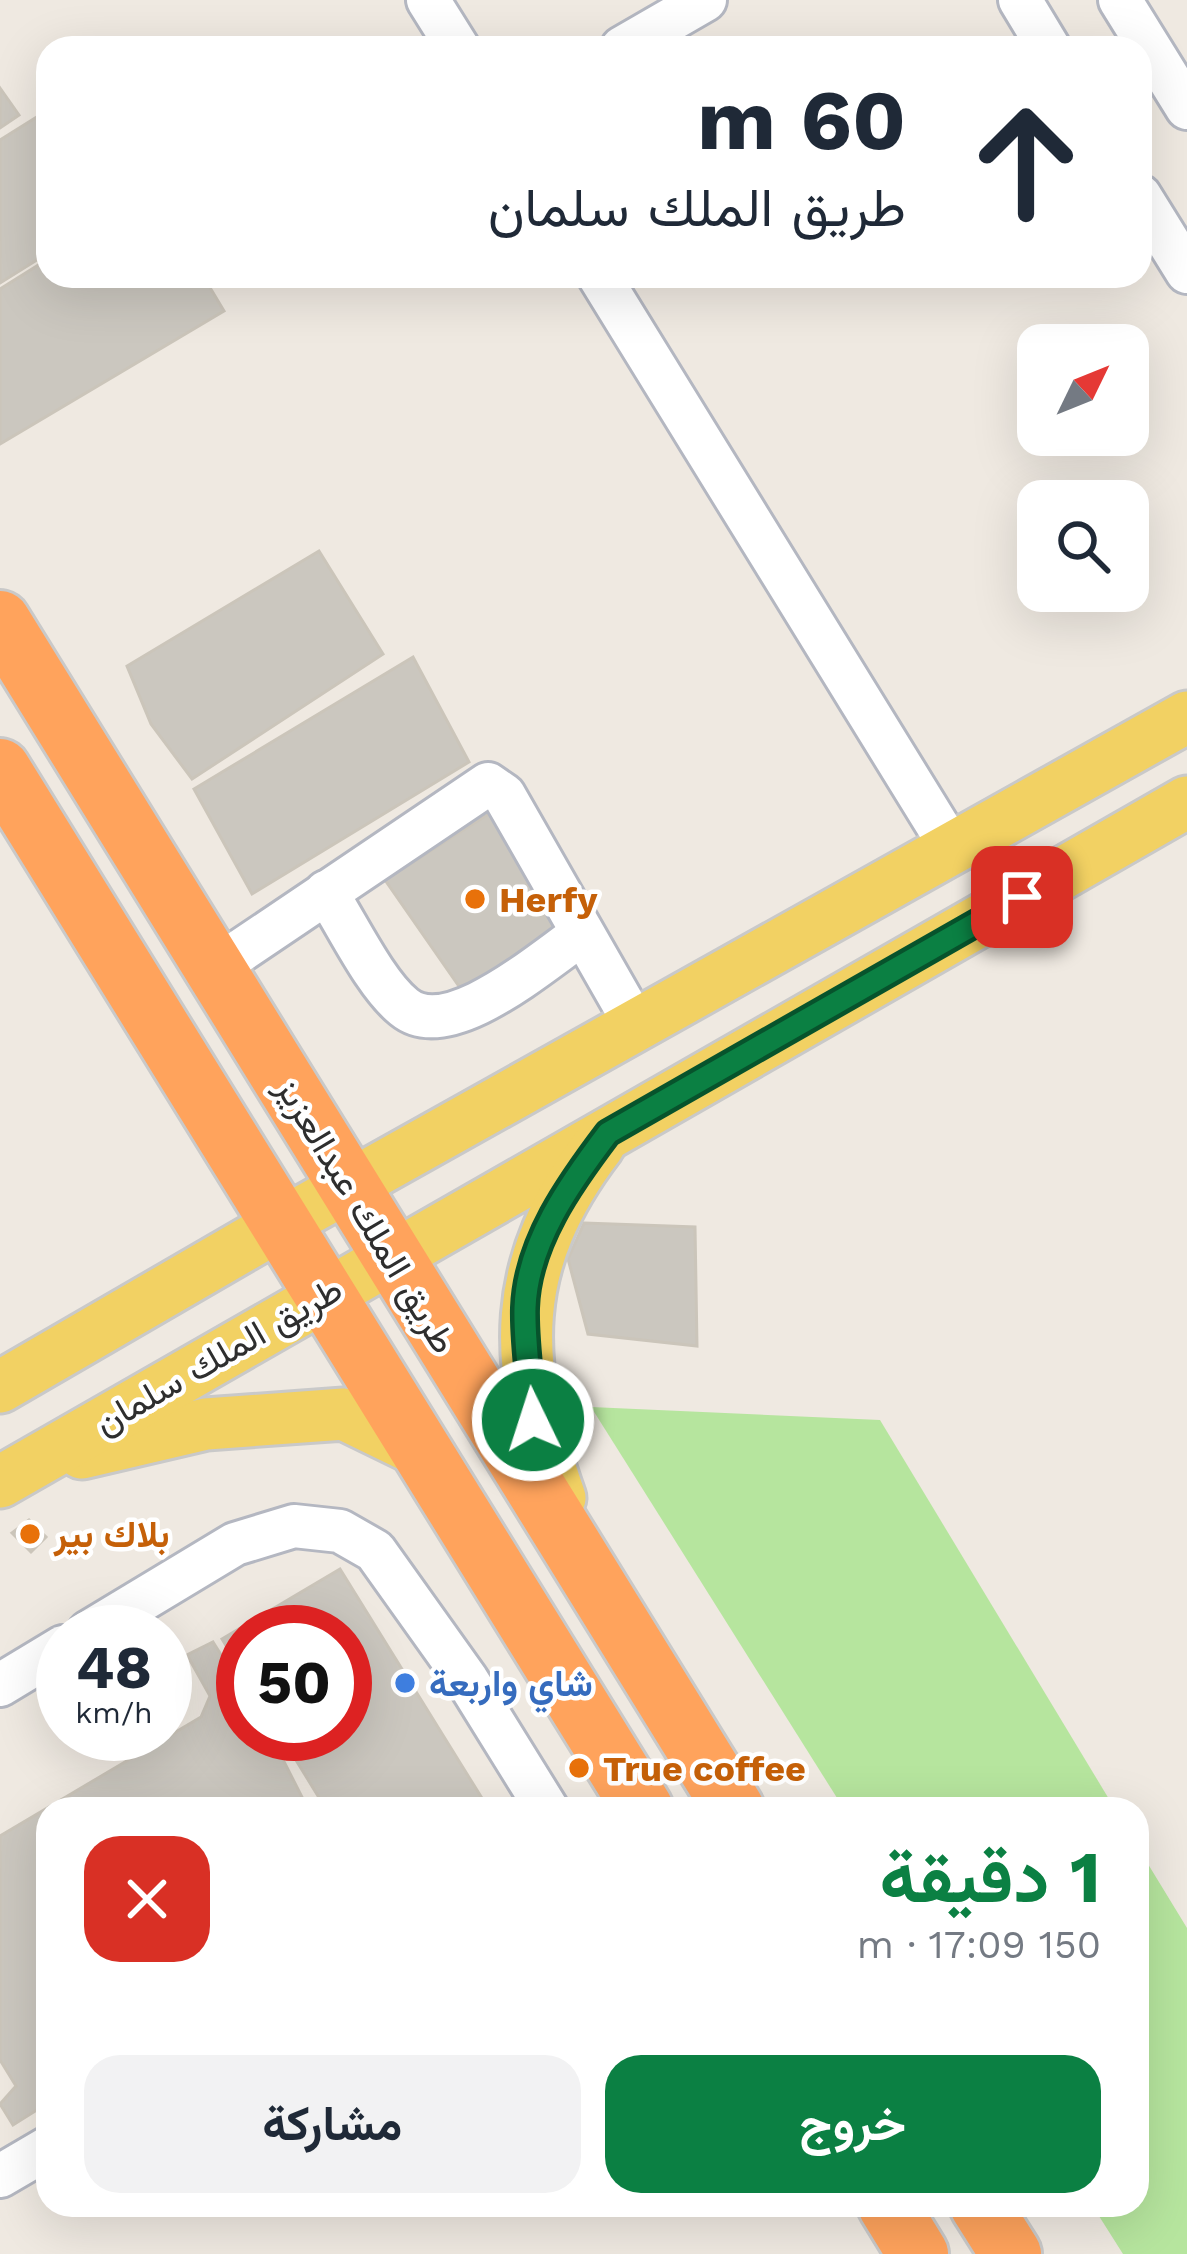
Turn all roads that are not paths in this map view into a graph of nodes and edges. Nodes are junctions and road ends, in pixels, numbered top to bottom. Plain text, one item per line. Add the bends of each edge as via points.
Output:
1 (428, 0) edge
2 (705, 0) edge
3 (1020, 0) edge
4 (1120, 0) edge
5 (450, 36) edge
6 (643, 36) edge
7 (1042, 36) edge
8 (1142, 36) edge
9 (1152, 52) edge
10 (1187, 108) edge
11 (1152, 215) edge
12 (1187, 272) edge
13 (605, 288) edge
14 (0, 621) edge
15 (1187, 717) edge
16 (0, 769) edge
17 (1187, 802) edge
18 (952, 849) junction
19 (326, 892) junction
20 (582, 934) junction
21 (215, 968) junction
22 (636, 1026) junction
23 (608, 1133) junction
24 (350, 1187) junction
25 (280, 1224) junction
26 (391, 1257) junction
27 (322, 1294) junction
28 (0, 1387) edge
29 (420, 1451) junction
30 (14, 1473) edge
31 (587, 1572) junction
32 (133, 1605) edge
33 (36, 1663) edge
34 (0, 1685) edge
35 (540, 1797) edge
36 (626, 1797) edge
37 (727, 1797) edge
38 (36, 2155) edge
39 (0, 2176) edge
40 (895, 2217) edge
41 (988, 2217) edge
42 (918, 2254) edge
43 (1011, 2254) edge

1 - 5 street
2 - 6 street
3 - 7 street
4 - 8 street
9 - 10 street
11 - 12 street
13 - 18 street
14 - 21 highway, طريق الملك عبدالعزيز
15 - 18 main road
16 - 25 highway
17 - 23 main road, طريق الملك سلمان
18 - 22 main road
19 - 20 street via 391,992 427,1018 467,1011
19 - 20 street via 488,784 504,795
19 - 21 street
20 - 22 street
21 - 24 highway, طريق الملك عبدالعزيز
22 - 24 main road
23 - 26 main road, طريق الملك سلمان
23 - 31 main road via 549,1222 525,1304 533,1420
24 - 25 main road
24 - 26 highway, طريق الملك عبدالعزيز
25 - 27 highway
25 - 28 main road
26 - 27 main road, طريق الملك سلمان
26 - 31 highway, طريق الملك عبدالعزيز
27 - 29 highway
27 - 30 main road, طريق الملك سلمان
29 - 30 main road via 344,1414 206,1424
29 - 36 highway
31 - 37 highway, طريق الملك عبدالعزيز
32 - 35 street via 235,1544 294,1526 340,1531 375,1551
33 - 34 street
38 - 39 street
40 - 42 highway
41 - 43 highway

